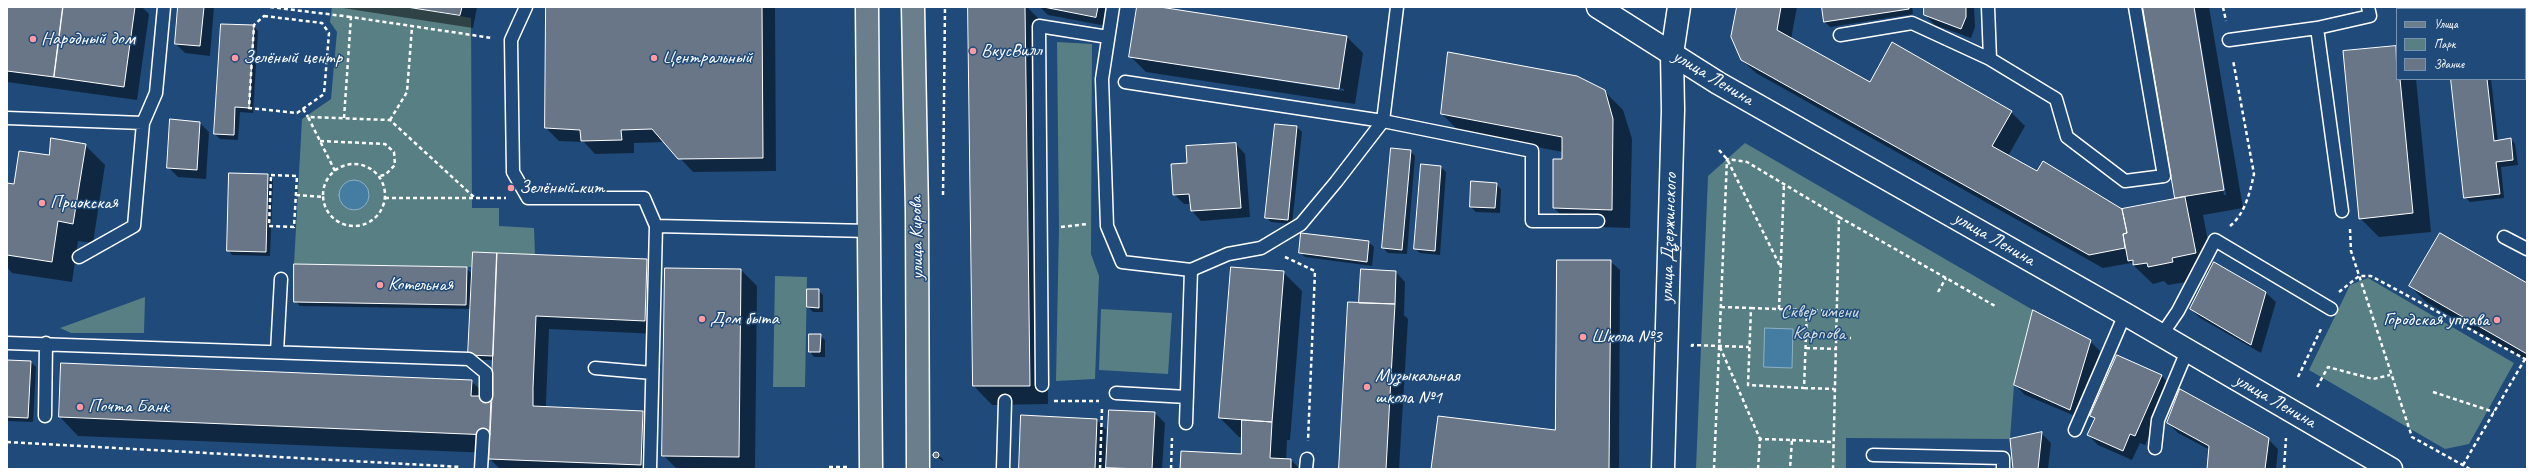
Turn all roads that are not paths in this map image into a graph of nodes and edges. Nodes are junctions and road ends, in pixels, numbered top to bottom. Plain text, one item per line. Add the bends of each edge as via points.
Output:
1 (164, 7) edge
2 (526, 7) edge
3 (866, 7) edge
4 (913, 7) edge
5 (1113, 7) edge
6 (1398, 7) edge
7 (1598, 7) edge
8 (1679, 7) edge
9 (1988, 7) edge
10 (2135, 7) edge
11 (2368, 7) edge
12 (2317, 28) junction
13 (1840, 35) dead end
14 (1108, 37) junction
15 (2229, 40) road end
16 (1672, 54) junction
17 (1990, 58) junction
18 (1125, 82) dead end
19 (7, 118) edge
20 (1383, 121) junction
21 (143, 123) junction
22 (2342, 211) dead end
23 (1598, 221) dead end
24 (656, 226) junction
25 (869, 231) junction
26 (2504, 237) dead end
27 (2527, 249) edge
28 (79, 257) dead end
29 (1191, 270) junction
30 (281, 280) dead end
31 (2331, 309) road end
32 (2125, 314) junction
33 (2161, 336) junction
34 (7, 342) edge
35 (46, 343) junction
36 (2187, 351) junction
37 (278, 352) junction
38 (595, 368) dead end
39 (652, 373) junction
40 (1042, 385) dead end
41 (1116, 393) dead end
42 (486, 396) dead end
43 (1187, 397) junction
44 (1005, 401) dead end
45 (45, 416) dead end
46 (1186, 422) road end
47 (2075, 430) dead end
48 (483, 435) dead end
49 (2154, 448) dead end
50 (1873, 455) dead end
51 (481, 469) edge
52 (650, 469) edge
53 (872, 469) edge
54 (918, 469) edge
55 (1003, 469) edge
56 (1663, 469) edge
57 (2003, 469) edge
58 (2392, 469) edge

1 - 21 lane via 156,93
2 - 24 lane via 511,40 513,172 528,198 644,198
3 - 25 main road
4 - 54 main road, улица Кирова
5 - 14 lane
6 - 20 lane
7 - 16 main road, улица Ленина
8 - 16 main road, улица Дзержинского
9 - 17 lane
10 - 17 lane via 2164,176 2125,181 2067,137 2056,99
11 - 12 lane via 2370,16
12 - 15 lane
12 - 22 lane
13 - 17 lane via 1912,23
14 - 29 lane via 1102,79 1107,226 1122,262
14 - 40 lane via 1039,26
16 - 32 main road, улица Ленина via 1718,83
16 - 56 main road, улица Дзержинского via 1673,110
18 - 20 lane
19 - 21 lane
20 - 23 lane via 1532,151 1532,221
20 - 29 lane via 1301,224 1261,248 1228,254
21 - 28 lane via 134,226
24 - 25 lane
24 - 39 lane
25 - 53 main road
26 - 27 lane
29 - 43 lane
30 - 37 lane
31 - 33 lane via 2215,240 2178,311
32 - 33 main road, улица Ленина
32 - 47 lane
33 - 36 main road, улица Ленина
34 - 35 lane
35 - 37 lane
35 - 45 lane
36 - 49 lane via 2158,420
36 - 58 main road, улица Ленина
37 - 42 lane via 469,360 486,373
38 - 39 lane
39 - 52 lane
41 - 43 lane
43 - 46 lane
44 - 55 lane
48 - 51 lane
50 - 57 lane via 2003,458

